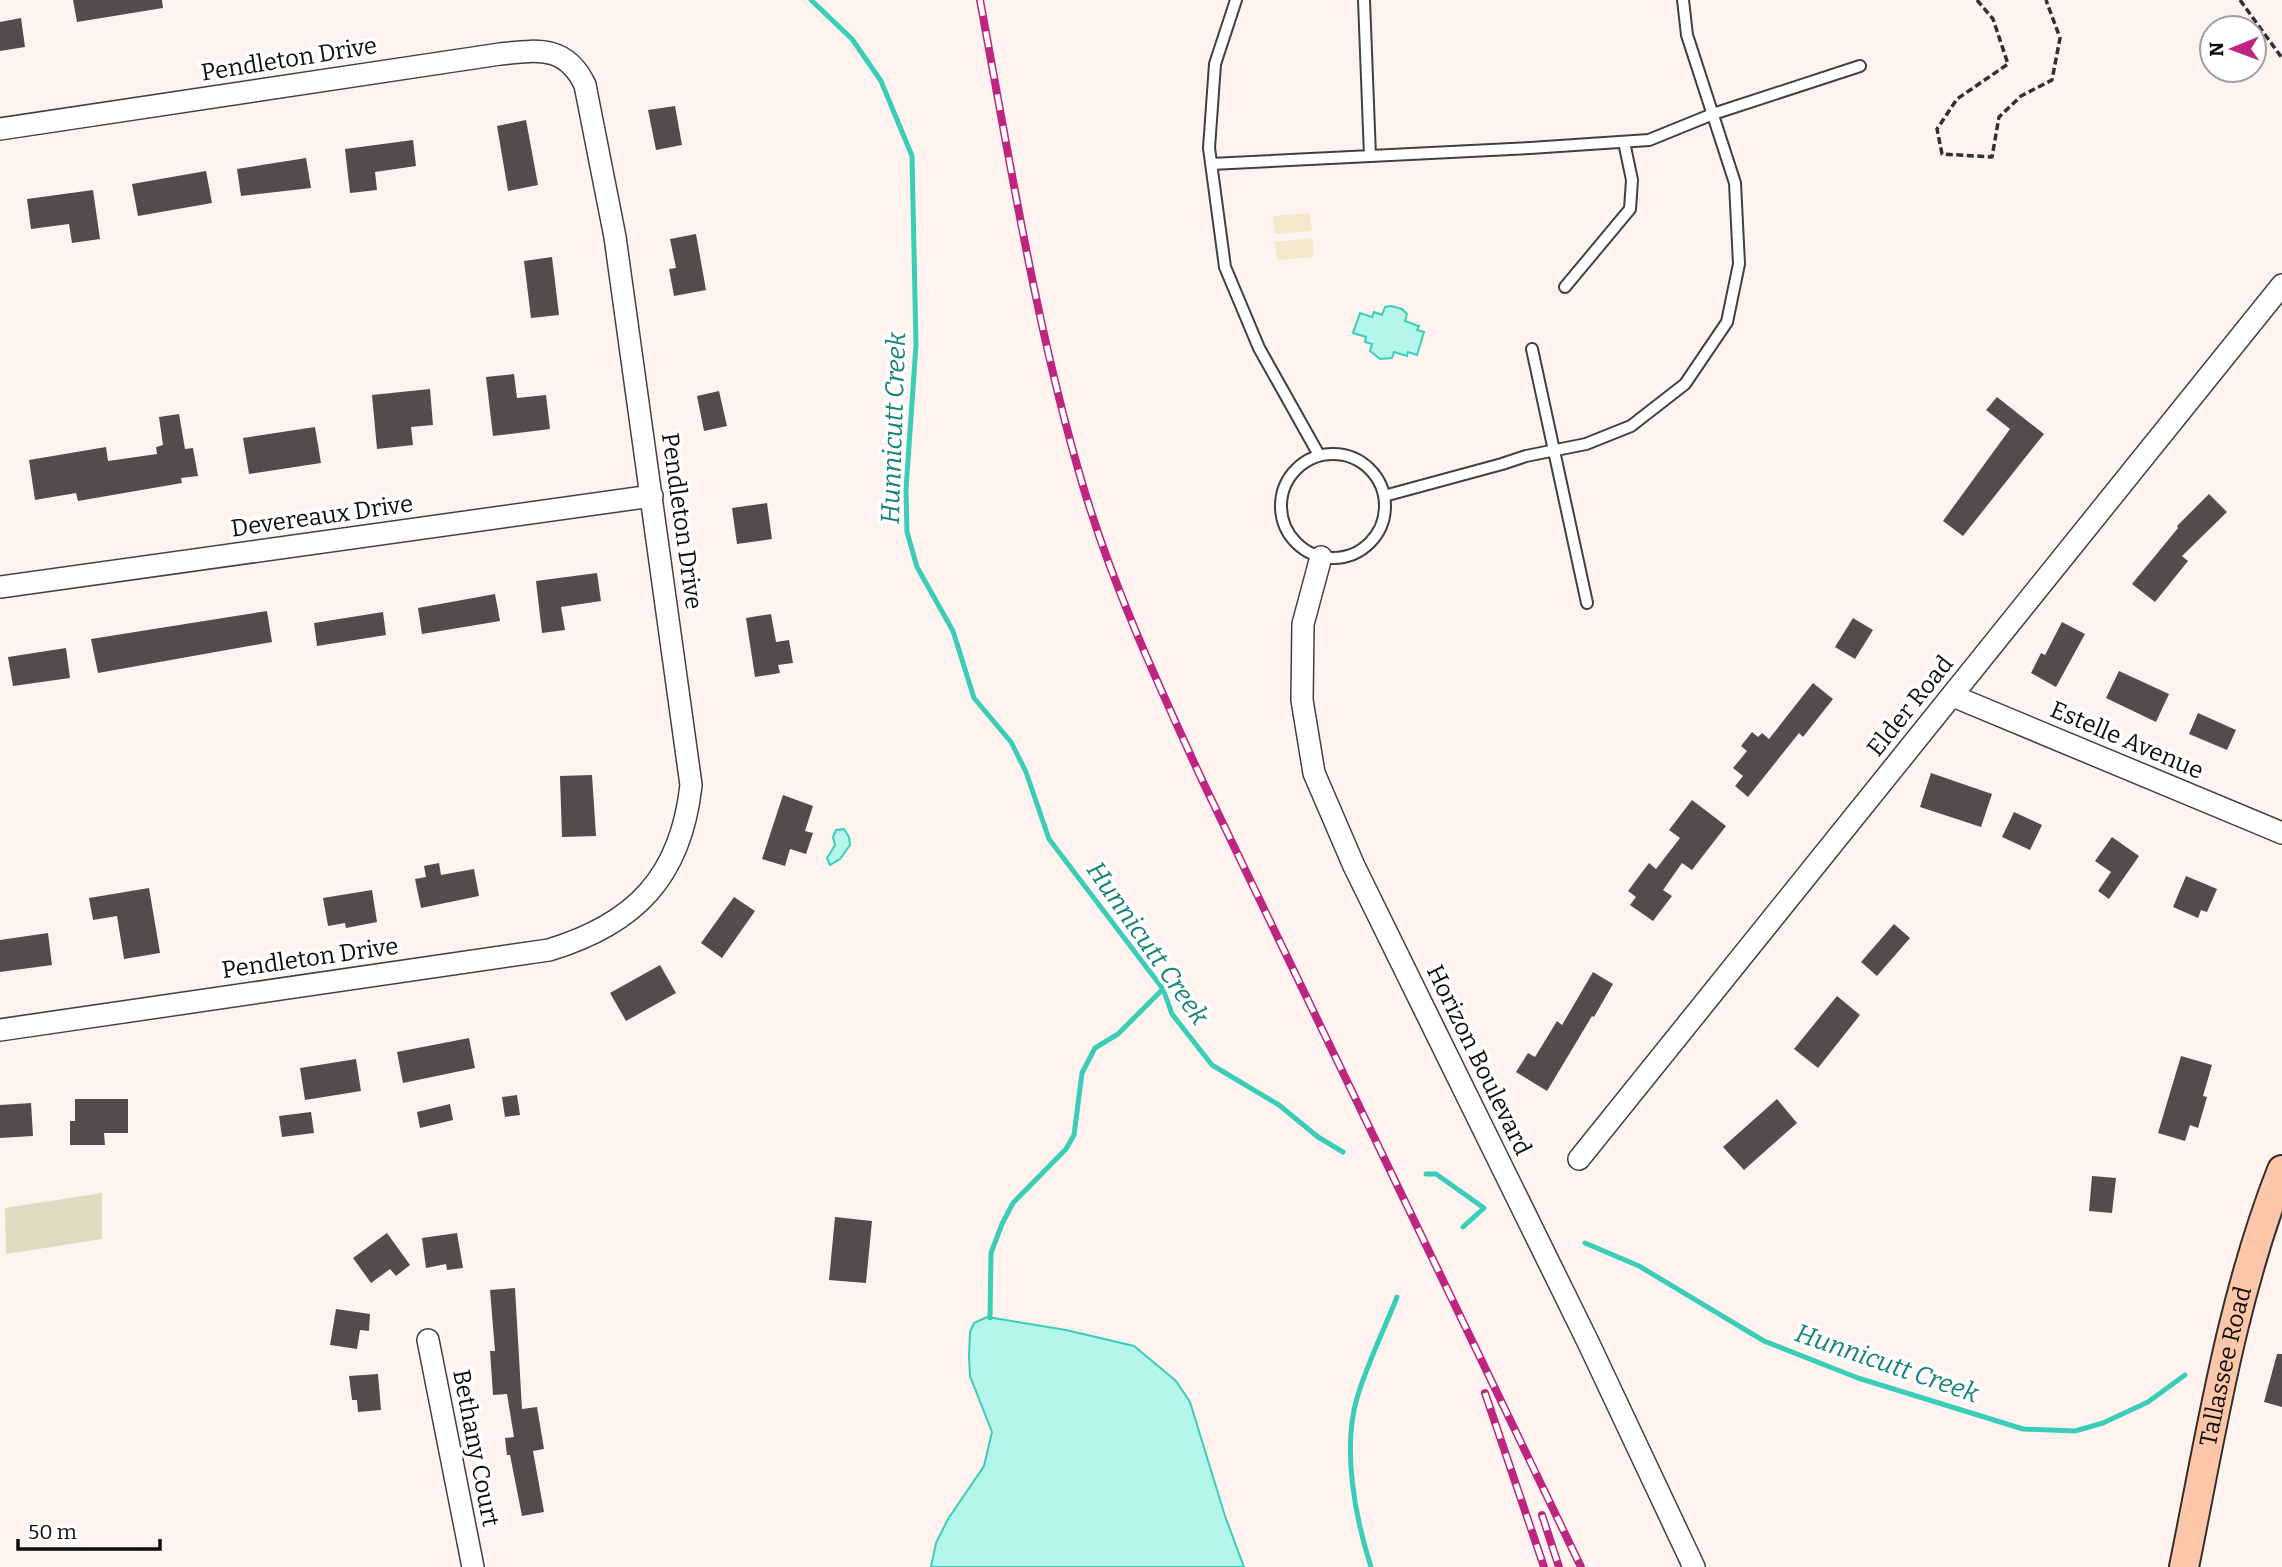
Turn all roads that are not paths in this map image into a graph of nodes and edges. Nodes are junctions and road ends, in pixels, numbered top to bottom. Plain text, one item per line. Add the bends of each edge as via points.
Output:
1 (1236, 0) edge
2 (1364, 0) edge
3 (1683, 0) edge
4 (1860, 66) dead end
5 (1713, 114) junction
6 (0, 129) edge
7 (1624, 142) junction
8 (1370, 156) junction
9 (1211, 164) junction
10 (2282, 285) edge
11 (1565, 287) dead end
12 (1532, 349) dead end
13 (1554, 450) junction
14 (1319, 455) junction
15 (652, 496) junction
16 (1384, 496) junction
17 (1321, 557) junction
18 (0, 587) edge
19 (1587, 603) dead end
20 (1953, 696) junction
21 (2282, 834) edge
22 (0, 1030) edge
23 (1579, 1159) dead end
24 (2282, 1170) edge
25 (428, 1340) dead end
26 (473, 1567) edge
27 (1694, 1567) edge
28 (2184, 1567) edge

1 - 9 lane via 1215,64
2 - 8 lane
3 - 5 lane via 1688,35
4 - 5 lane
5 - 7 lane via 1649,140
5 - 13 lane via 1735,183 1739,264 1727,322 1685,384 1631,426 1586,444
6 - 15 street, Pendleton Drive via 500,54 531,51 567,59 578,70 590,104 615,237
7 - 8 lane
7 - 11 lane via 1632,180 1630,209
8 - 9 lane
9 - 14 lane via 1225,267 1259,348
10 - 20 street, Elder Road
12 - 13 lane
13 - 16 lane
13 - 19 lane
14 - 16 lane via 1345,455 1368,466
14 - 17 lane via 1291,474 1280,507 1292,539
15 - 18 street, Devereaux Drive
15 - 22 street, Pendleton Drive via 691,785 681,838 669,864 630,911 607,928 549,950
16 - 17 lane via 1380,530 1369,544 1338,558
17 - 27 street, Horizon Boulevard via 1303,624 1302,701 1314,773 1354,866
20 - 21 street, Estelle Avenue
20 - 23 street, Elder Road
24 - 28 main road, Tallassee Road via 2238,1306
25 - 26 street, Bethany Court

